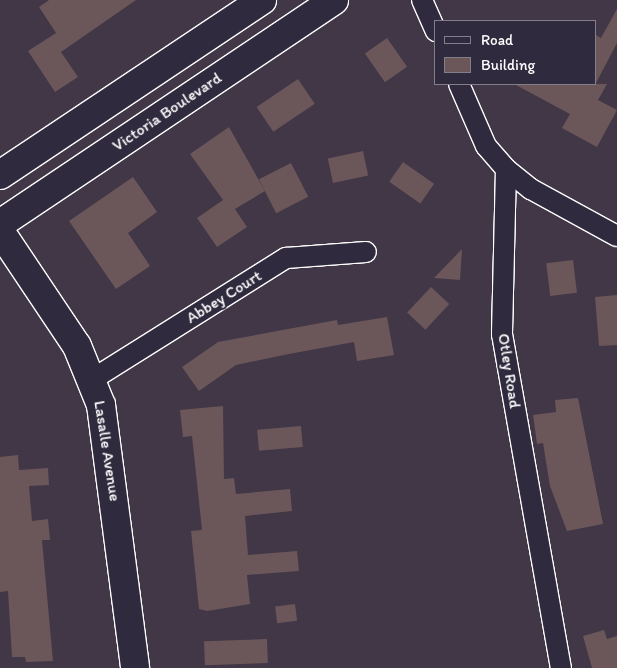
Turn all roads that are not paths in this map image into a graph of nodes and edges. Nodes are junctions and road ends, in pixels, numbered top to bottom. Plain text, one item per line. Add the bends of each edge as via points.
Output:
1 (262, 0) edge
2 (334, 0) edge
3 (422, 0) edge
4 (434, 27) edge
5 (459, 85) edge
6 (506, 169) junction
7 (0, 175) edge
8 (0, 224) edge
9 (0, 231) edge
10 (617, 236) edge
11 (366, 252) dead end
12 (93, 379) junction
13 (135, 668) edge
14 (560, 668) edge

1 - 7 main road
2 - 8 main road, Victoria Boulevard
3 - 4 street
5 - 6 street via 486,146
6 - 10 street via 531,190
6 - 14 street, Otley Road via 502,334
9 - 12 main road, Lasalle Avenue via 77,346
11 - 12 street, Abbey Court via 286,258
12 - 13 main road, Lasalle Avenue via 108,434

